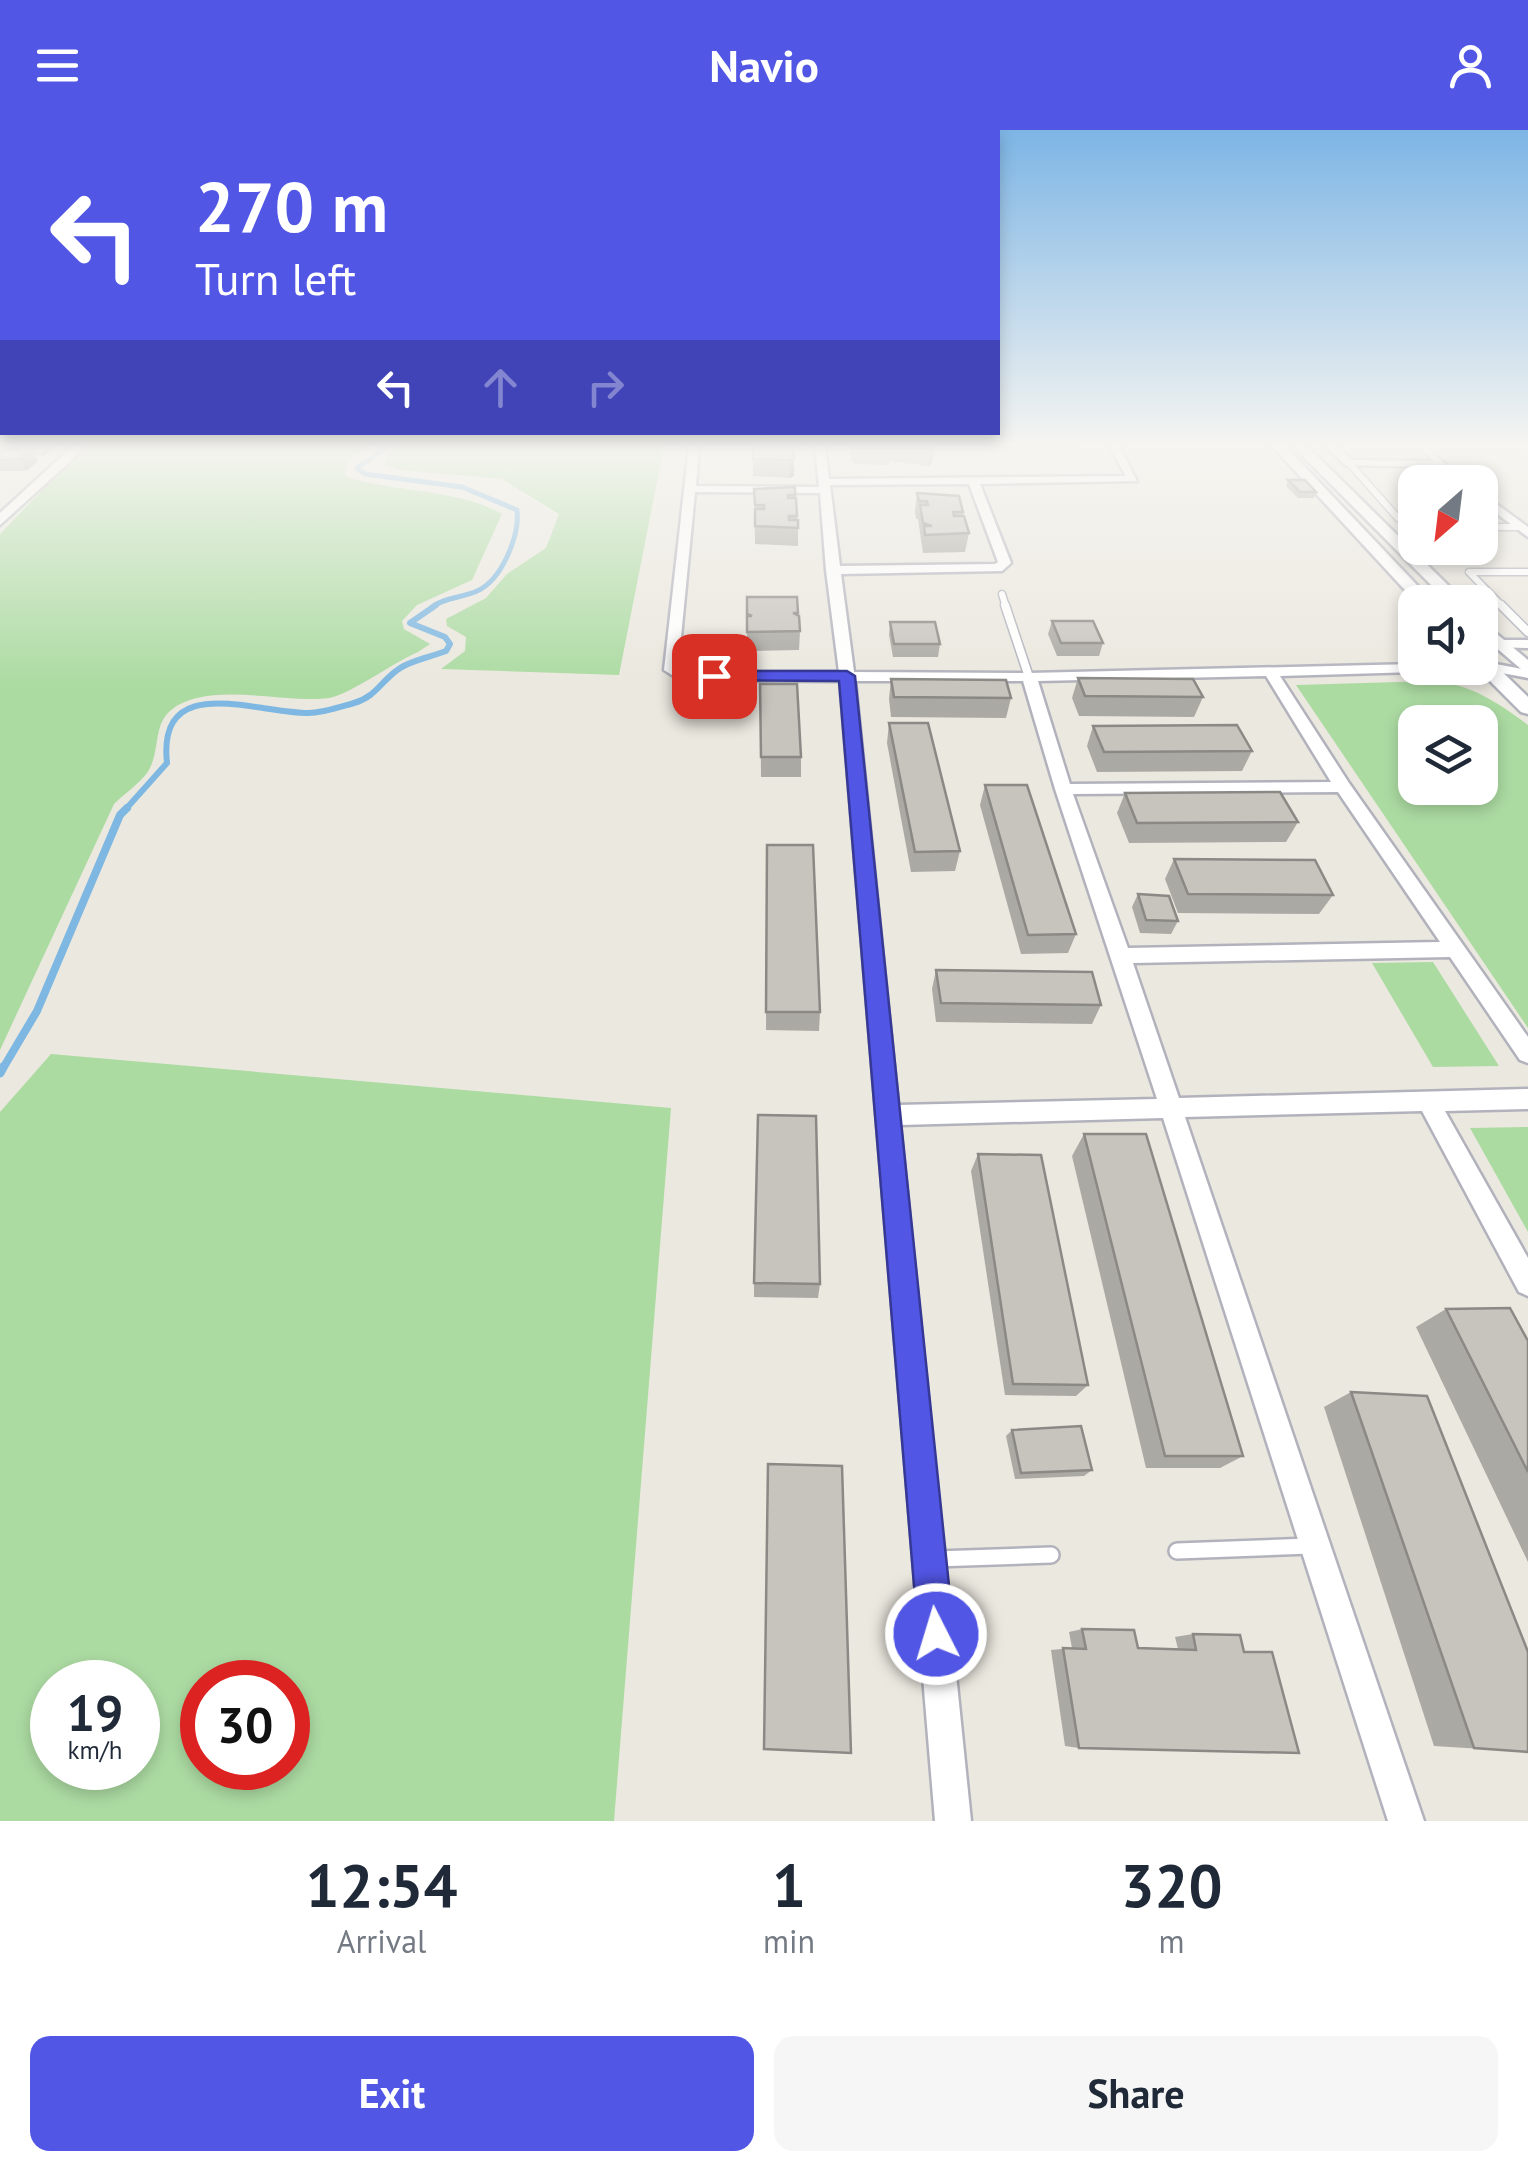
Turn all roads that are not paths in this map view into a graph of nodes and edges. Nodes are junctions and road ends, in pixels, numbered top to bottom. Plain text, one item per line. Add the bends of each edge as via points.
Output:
1 (686, 525) edge
2 (828, 525) edge
3 (991, 525) edge
4 (1353, 525) edge
5 (1379, 525) edge
6 (1498, 529) edge
7 (1524, 530) edge
8 (832, 570) junction
9 (1528, 572) edge
10 (1410, 585) edge
11 (1440, 585) edge
12 (1002, 594) dead end
13 (1528, 632) edge
14 (1499, 644) joint
15 (1528, 644) edge
16 (1498, 666) edge
17 (1398, 669) edge
18 (1528, 672) edge
19 (1272, 674) junction
20 (847, 676) junction
21 (1029, 678) junction
22 (1498, 679) edge
23 (1528, 708) edge
24 (1344, 787) junction
25 (1063, 789) junction
26 (1456, 949) junction
27 (1122, 956) junction
28 (1528, 1054) edge
29 (1528, 1099) edge
30 (1430, 1104) junction
31 (1172, 1106) junction
32 (888, 1115) junction
33 (1528, 1283) edge
34 (1316, 1546) junction
35 (1178, 1551) dead end
36 (1051, 1554) dead end
37 (929, 1559) junction
38 (954, 1821) edge
39 (1406, 1821) edge

1 - 20 street via 671,670 680,676
2 - 8 street
3 - 8 street via 1006,563 998,568
4 - 10 street
5 - 11 street
6 - 7 lane
8 - 20 street
9 - 13 lane via 1469,572
12 - 21 lane
14 - 15 street
14 - 18 street
16 - 18 street
17 - 19 street
19 - 21 street
19 - 24 street
20 - 21 street
20 - 32 street
21 - 25 street
22 - 23 street
24 - 25 street
24 - 26 street
25 - 27 street
26 - 27 street
26 - 28 street
27 - 31 street
29 - 30 street
30 - 31 street
30 - 33 street
31 - 32 street
31 - 34 street
32 - 37 street
34 - 35 lane
34 - 39 street
36 - 37 lane
37 - 38 street

